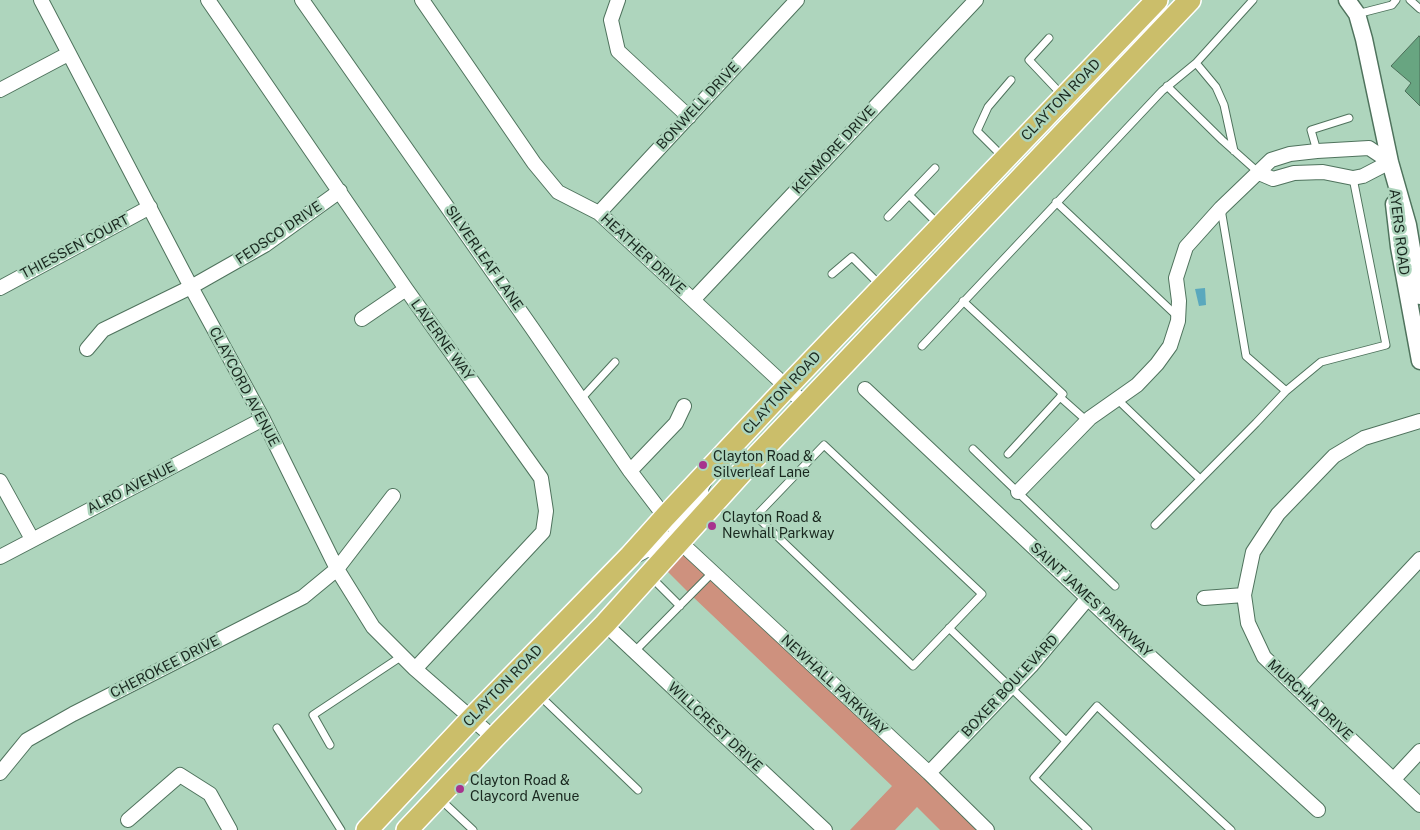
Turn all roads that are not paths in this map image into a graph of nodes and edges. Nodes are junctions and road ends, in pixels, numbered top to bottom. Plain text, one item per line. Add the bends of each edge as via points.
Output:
1 (41, 0) edge
2 (208, 0) edge
3 (302, 0) edge
4 (422, 0) edge
5 (618, 0) edge
6 (797, 0) edge
7 (976, 0) edge
8 (1157, 0) edge
9 (1190, 0) edge
10 (1253, 0) edge
11 (1347, 0) edge
12 (1396, 0) edge
13 (1410, 0) edge
14 (1420, 10) edge
15 (1356, 14) junction
16 (1049, 38) dead end
17 (68, 54) junction
18 (1196, 63) junction
19 (1011, 80) dead end
20 (1167, 86) junction
21 (0, 90) edge
22 (1064, 97) junction
23 (689, 117) junction
24 (1349, 118) dead end
25 (1234, 151) junction
26 (1318, 151) junction
27 (1005, 159) junction
28 (1390, 162) junction
29 (935, 168) dead end
30 (1259, 173) junction
31 (1353, 178) junction
32 (340, 191) junction
33 (909, 195) junction
34 (1056, 202) junction
35 (150, 207) junction
36 (1221, 208) junction
37 (599, 213) junction
38 (888, 217) dead end
39 (940, 226) junction
40 (832, 274) dead end
41 (191, 287) junction
42 (882, 287) junction
43 (0, 288) edge
44 (406, 289) junction
45 (1420, 296) edge
46 (693, 300) junction
47 (963, 301) junction
48 (1178, 317) junction
49 (362, 319) dead end
50 (922, 346) dead end
51 (88, 349) dead end
52 (1420, 361) edge
53 (615, 362) dead end
54 (787, 387) junction
55 (865, 389) dead end
56 (1286, 391) junction
57 (1060, 397) junction
58 (581, 399) junction
59 (1117, 399) junction
60 (806, 404) junction
61 (684, 406) dead end
62 (263, 419) junction
63 (1087, 421) junction
64 (1420, 421) edge
65 (973, 449) dead end
66 (1008, 454) dead end
67 (630, 471) junction
68 (704, 475) junction
69 (1200, 479) junction
70 (0, 481) edge
71 (1018, 492) junction
72 (393, 496) dead end
73 (664, 517) junction
74 (1155, 525) dead end
75 (32, 539) junction
76 (680, 542) junction
77 (630, 556) junction
78 (0, 557) edge
79 (1420, 559) edge
80 (336, 569) junction
81 (713, 572) junction
82 (649, 576) junction
83 (1115, 586) dead end
84 (1244, 595) junction
85 (1088, 598) junction
86 (1204, 598) dead end
87 (680, 606) junction
88 (605, 624) junction
89 (949, 628) junction
90 (634, 652) junction
91 (402, 656) junction
92 (415, 669) junction
93 (1011, 688) junction
94 (1298, 689) junction
95 (537, 694) junction
96 (472, 718) junction
97 (277, 728) dead end
98 (494, 738) junction
99 (1066, 742) junction
100 (330, 745) dead end
101 (1420, 751) edge
102 (0, 773) edge
103 (929, 773) junction
104 (1394, 779) junction
105 (638, 790) dead end
106 (438, 797) junction
107 (1420, 805) edge
108 (1318, 810) dead end
109 (128, 820) dead end
110 (230, 830) edge
111 (341, 830) edge
112 (366, 830) edge
113 (407, 830) edge
114 (473, 830) edge
115 (825, 830) edge
116 (987, 830) edge
117 (1088, 830) edge
118 (1231, 830) edge

1 - 17 street, CLAYCORD AVENUE
2 - 32 street, LAVERNE WAY
3 - 58 street, SILVERLEAF LANE
4 - 37 street, HEATHER DRIVE via 534,163 558,192
5 - 23 street via 611,20 618,52
6 - 23 street, BONWELL DRIVE
7 - 46 street, KENMORE DRIVE
8 - 22 main road, CLAYTON ROAD
9 - 60 main road, CLAYTON ROAD
10 - 18 lane
11 - 15 street, AYERS ROAD
12 - 15 lane
13 - 14 lane
15 - 28 street, AYERS ROAD
16 - 22 lane via 1029,60
17 - 21 street
17 - 35 street, CLAYCORD AVENUE
18 - 20 lane
18 - 25 lane via 1216,87 1224,105
19 - 27 lane via 988,107 978,131
20 - 25 lane
20 - 34 lane
22 - 27 main road, CLAYTON ROAD
23 - 37 street, BONWELL DRIVE
24 - 26 lane via 1311,130
25 - 30 lane
26 - 28 street via 1369,148
26 - 30 street via 1271,160
27 - 39 main road, CLAYTON ROAD
28 - 31 street
28 - 45 street, AYERS ROAD via 1408,225
28 - 52 street, AYERS ROAD via 1398,248
29 - 33 lane
30 - 31 street via 1273,179 1304,172
30 - 36 street
31 - 56 lane via 1386,345 1321,362
32 - 41 street, FEDSCO DRIVE via 265,245
32 - 44 street, LAVERNE WAY
33 - 38 lane
33 - 39 lane
34 - 47 lane
34 - 48 lane
35 - 41 street, CLAYCORD AVENUE
35 - 43 street, THIESSEN COURT
36 - 48 street via 1186,247 1176,278
36 - 56 lane via 1246,356
37 - 46 street, HEATHER DRIVE
39 - 42 main road, CLAYTON ROAD
40 - 42 lane via 852,257
41 - 51 street, FEDSCO DRIVE via 103,330
41 - 62 street, CLAYCORD AVENUE
42 - 54 main road, CLAYTON ROAD
44 - 49 street
44 - 92 street, LAVERNE WAY via 541,478 546,511 543,532
46 - 54 street, HEATHER DRIVE
47 - 50 lane
47 - 57 lane via 1063,394
48 - 59 street via 1170,346 1157,364
53 - 58 lane
54 - 60 street, HEATHER DRIVE
54 - 68 main road, CLAYTON ROAD
55 - 85 street, SAINT JAMES PARKWAY
56 - 69 lane
57 - 63 lane
57 - 66 lane
58 - 67 street, SILVERLEAF LANE
59 - 63 street
59 - 69 lane
60 - 76 main road, CLAYTON ROAD
61 - 67 street via 676,423
62 - 75 street, ALRO AVENUE
62 - 80 street, CLAYCORD AVENUE
63 - 71 street
64 - 84 street, MURCHIA DRIVE via 1364,438 1334,456 1278,514 1252,552
65 - 71 lane
67 - 73 street, SILVERLEAF LANE
68 - 73 main road, CLAYTON ROAD
68 - 76 main road via 698,504 678,529
69 - 74 lane
70 - 75 street
71 - 83 lane
72 - 80 street, CHEROKEE DRIVE
73 - 77 main road, CLAYTON ROAD
75 - 78 street, ALRO AVENUE
76 - 77 main road via 667,541
76 - 81 street, NEWHALL PARKWAY
76 - 82 main road, CLAYTON ROAD
77 - 96 main road, CLAYTON ROAD
79 - 94 street
80 - 91 street, CLAYCORD AVENUE via 373,628
80 - 102 street, CHEROKEE DRIVE via 303,597 27,740
81 - 87 lane
81 - 103 street, NEWHALL PARKWAY
82 - 87 lane
82 - 88 main road, CLAYTON ROAD
84 - 86 street
84 - 94 street, MURCHIA DRIVE via 1248,623 1264,657
85 - 93 street, BOXER BOULEVARD
85 - 108 street, SAINT JAMES PARKWAY
87 - 90 lane
88 - 90 street, WILLCREST DRIVE
88 - 95 main road, CLAYTON ROAD
89 - 89 lane via 982,594 824,445 756,516 913,666
89 - 93 lane
90 - 115 street, WILLCREST DRIVE
91 - 92 street, CLAYCORD AVENUE
91 - 100 lane via 313,715
92 - 96 street, CLAYCORD AVENUE
93 - 99 lane
93 - 103 street, BOXER BOULEVARD
94 - 104 street, MURCHIA DRIVE
95 - 98 main road, CLAYTON ROAD
95 - 105 lane
96 - 98 street, CLAYCORD AVENUE
96 - 112 main road, CLAYTON ROAD
97 - 111 lane
98 - 106 main road, CLAYTON ROAD
99 - 117 lane via 1034,778
99 - 118 lane via 1097,706
101 - 104 street
103 - 116 street, NEWHALL PARKWAY
104 - 107 street, MURCHIA DRIVE
106 - 113 main road, CLAYTON ROAD
106 - 114 lane
109 - 110 street via 180,775 210,794

